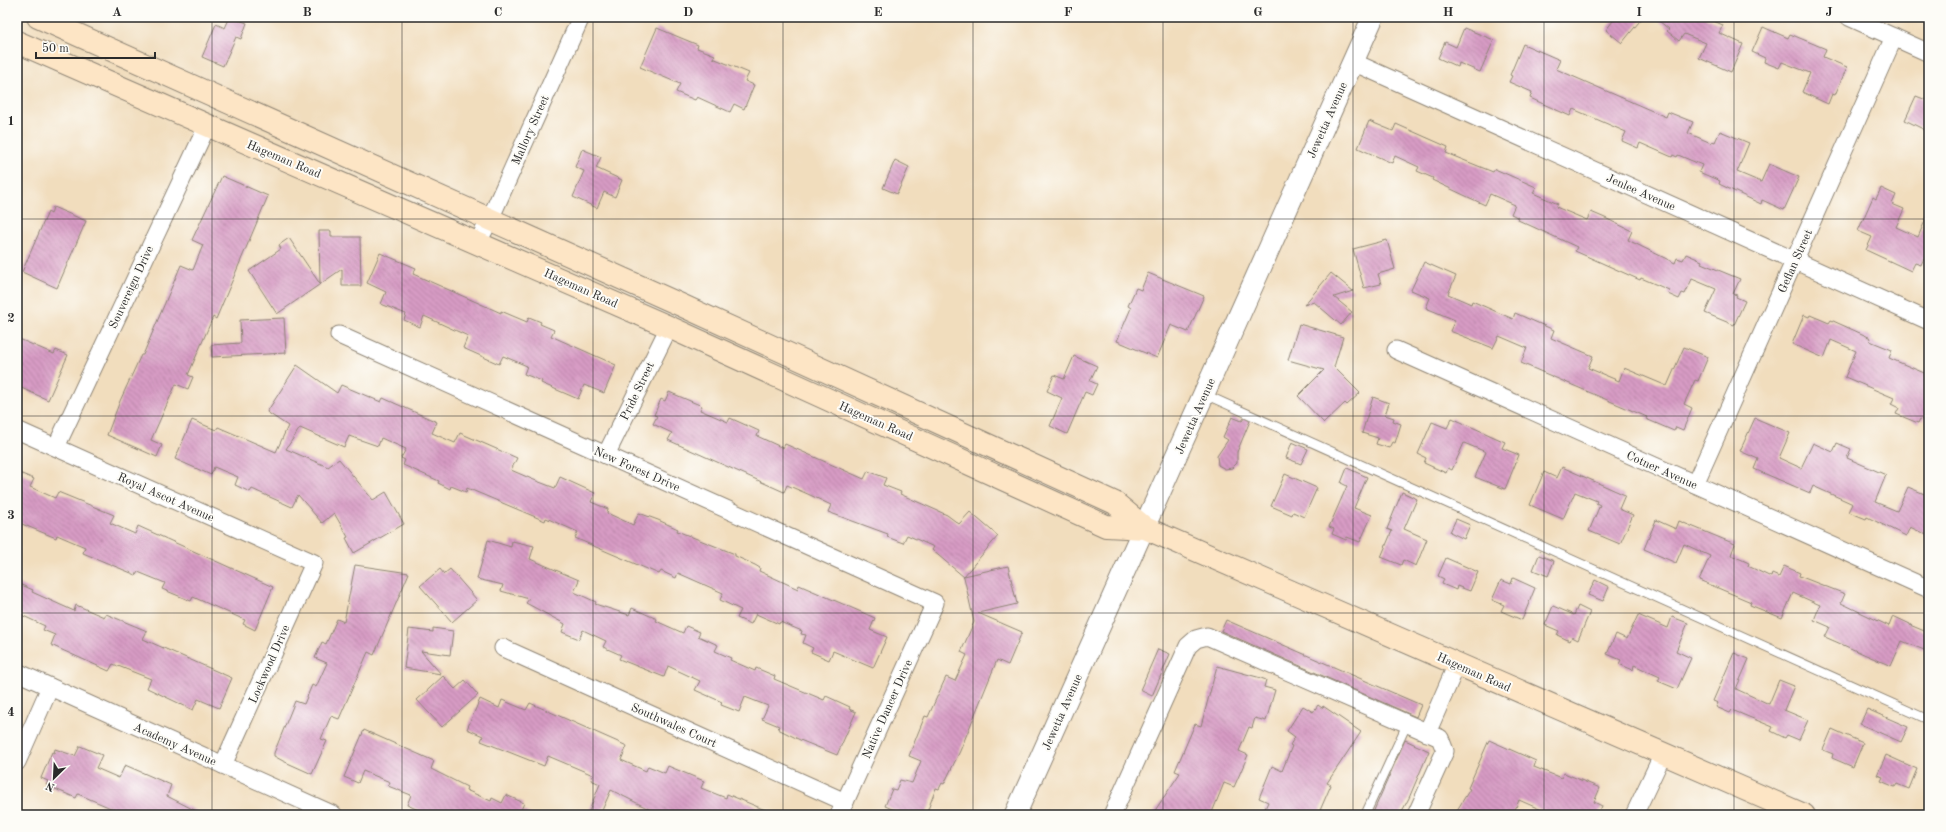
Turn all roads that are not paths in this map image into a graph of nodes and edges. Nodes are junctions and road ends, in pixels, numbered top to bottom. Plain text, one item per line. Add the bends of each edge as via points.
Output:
1 (38, 17) edge
2 (581, 17) edge
3 (1373, 17) edge
4 (1849, 17) edge
5 (1894, 37) junction
6 (17, 42) edge
7 (1929, 53) edge
8 (1353, 62) junction
9 (207, 126) junction
10 (341, 153) junction
11 (490, 219) junction
12 (478, 242) junction
13 (1795, 261) junction
14 (1929, 321) edge
15 (669, 327) junction
16 (339, 335) dead end
17 (1396, 350) dead end
18 (1204, 394) junction
19 (17, 430) edge
20 (56, 447) junction
21 (606, 455) junction
22 (1695, 484) junction
23 (1145, 528) junction
24 (314, 563) joint
25 (1929, 589) edge
26 (934, 603) joint
27 (503, 648) dead end
28 (1456, 664) junction
29 (17, 672) edge
30 (50, 687) junction
31 (1929, 720) edge
32 (1407, 724) junction
33 (1427, 733) junction
34 (1663, 754) junction
35 (17, 762) edge
36 (223, 765) junction
37 (842, 808) edge
38 (334, 815) edge
39 (1015, 815) edge
40 (1112, 815) edge
41 (1365, 815) edge
42 (1416, 815) edge
43 (1634, 815) edge
44 (1804, 815) edge

1 - 10 main road, Hageman Road
2 - 11 street, Mallory Street
3 - 8 street, Jewetta Avenue
4 - 5 street
5 - 7 street
5 - 13 street, Geflan Street
6 - 9 main road, Hageman Road
8 - 13 street, Jenlee Avenue
8 - 18 street, Jewetta Avenue
9 - 10 main road via 229,118 294,146
9 - 12 main road, Hageman Road
9 - 20 street, Souvereign Drive
10 - 11 main road, Hageman Road
11 - 12 street, Mallory Street
11 - 23 main road, Hageman Road via 1115,503
12 - 15 main road, Hageman Road
13 - 14 street, Jenlee Avenue
13 - 22 street, Geflan Street
15 - 21 street, Pride Street
15 - 23 main road, Hageman Road via 1106,526
16 - 21 street, New Forest Drive
17 - 22 street, Cotner Avenue
18 - 23 street, Jewetta Avenue
18 - 31 lane
19 - 20 street, Royal Ascot Avenue
20 - 24 street, Royal Ascot Avenue
21 - 26 street, New Forest Drive
22 - 25 street, Cotner Avenue
23 - 28 main road, Hageman Road
23 - 39 street, Jewetta Avenue
24 - 36 street, Lockwood Drive
26 - 37 street, Native Dancer Drive
27 - 37 street, Southwales Court
28 - 33 street
28 - 34 main road, Hageman Road
29 - 30 street, Academy Avenue
30 - 35 street
30 - 36 street, Academy Avenue
32 - 33 street
32 - 40 street via 1207,636 1196,639 1188,646
32 - 41 lane
33 - 42 street via 1440,738 1445,751
34 - 43 street
34 - 44 main road, Hageman Road
36 - 38 street, Academy Avenue

